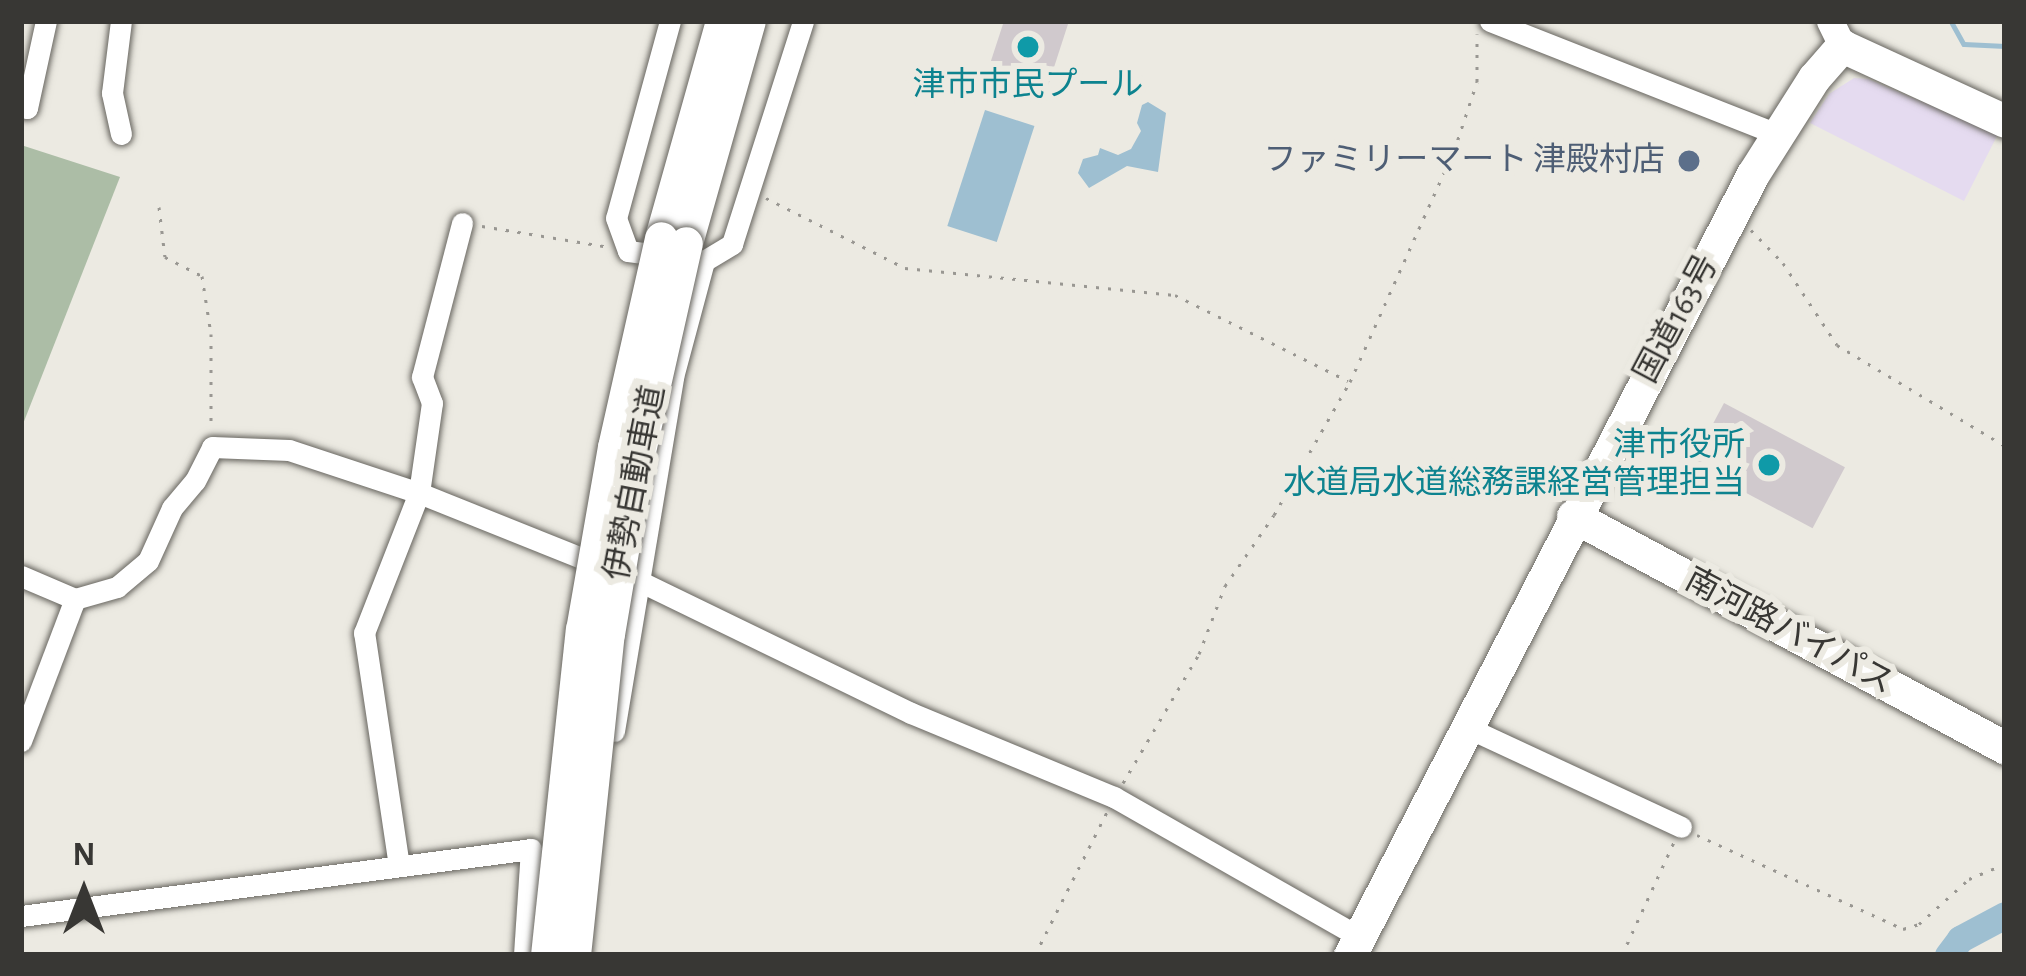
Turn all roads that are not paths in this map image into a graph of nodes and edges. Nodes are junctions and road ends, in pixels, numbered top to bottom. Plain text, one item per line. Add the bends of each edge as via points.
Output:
1 (46, 21) edge
2 (121, 21) edge
3 (670, 21) edge
4 (722, 21) edge
5 (748, 21) edge
6 (803, 21) edge
7 (1490, 21) edge
8 (1841, 29) edge
9 (21, 107) edge
10 (2005, 121) edge
11 (121, 134) dead end
12 (1777, 134) junction
13 (463, 223) road end
14 (683, 247) junction
15 (419, 493) junction
16 (1573, 516) junction
17 (21, 576) edge
18 (639, 581) junction
19 (75, 599) junction
20 (1466, 727) junction
21 (21, 741) edge
22 (2002, 746) edge
23 (1681, 827) road end
24 (399, 866) junction
25 (21, 916) edge
26 (1355, 946) edge
27 (524, 955) edge
28 (547, 955) edge
29 (574, 955) edge
30 (590, 955) edge

1 - 9 street
2 - 11 street via 112,93
3 - 14 street via 616,218 628,250
4 - 14 highway, 伊勢自動車道
5 - 14 highway, 伊勢自動車道
6 - 14 street via 732,244
7 - 12 street
8 - 10 highway, 国道163号
8 - 12 highway, 国道163号
12 - 16 highway, 国道163号
13 - 15 street via 422,377 432,403
14 - 18 street via 674,377
14 - 28 highway, 伊勢自動車道, bridge via 614,447 583,630
14 - 29 highway, 伊勢自動車道, bridge via 608,634
15 - 18 street
15 - 19 street via 289,450 212,447 148,561 117,587
15 - 24 street via 364,633
16 - 20 highway, 国道163号
16 - 22 highway, 南河路バイパス
17 - 19 street
18 - 26 street via 911,713 1114,797
18 - 30 street
19 - 21 street
20 - 23 street
20 - 26 highway, 国道163号
24 - 25 street
24 - 27 street via 531,849

